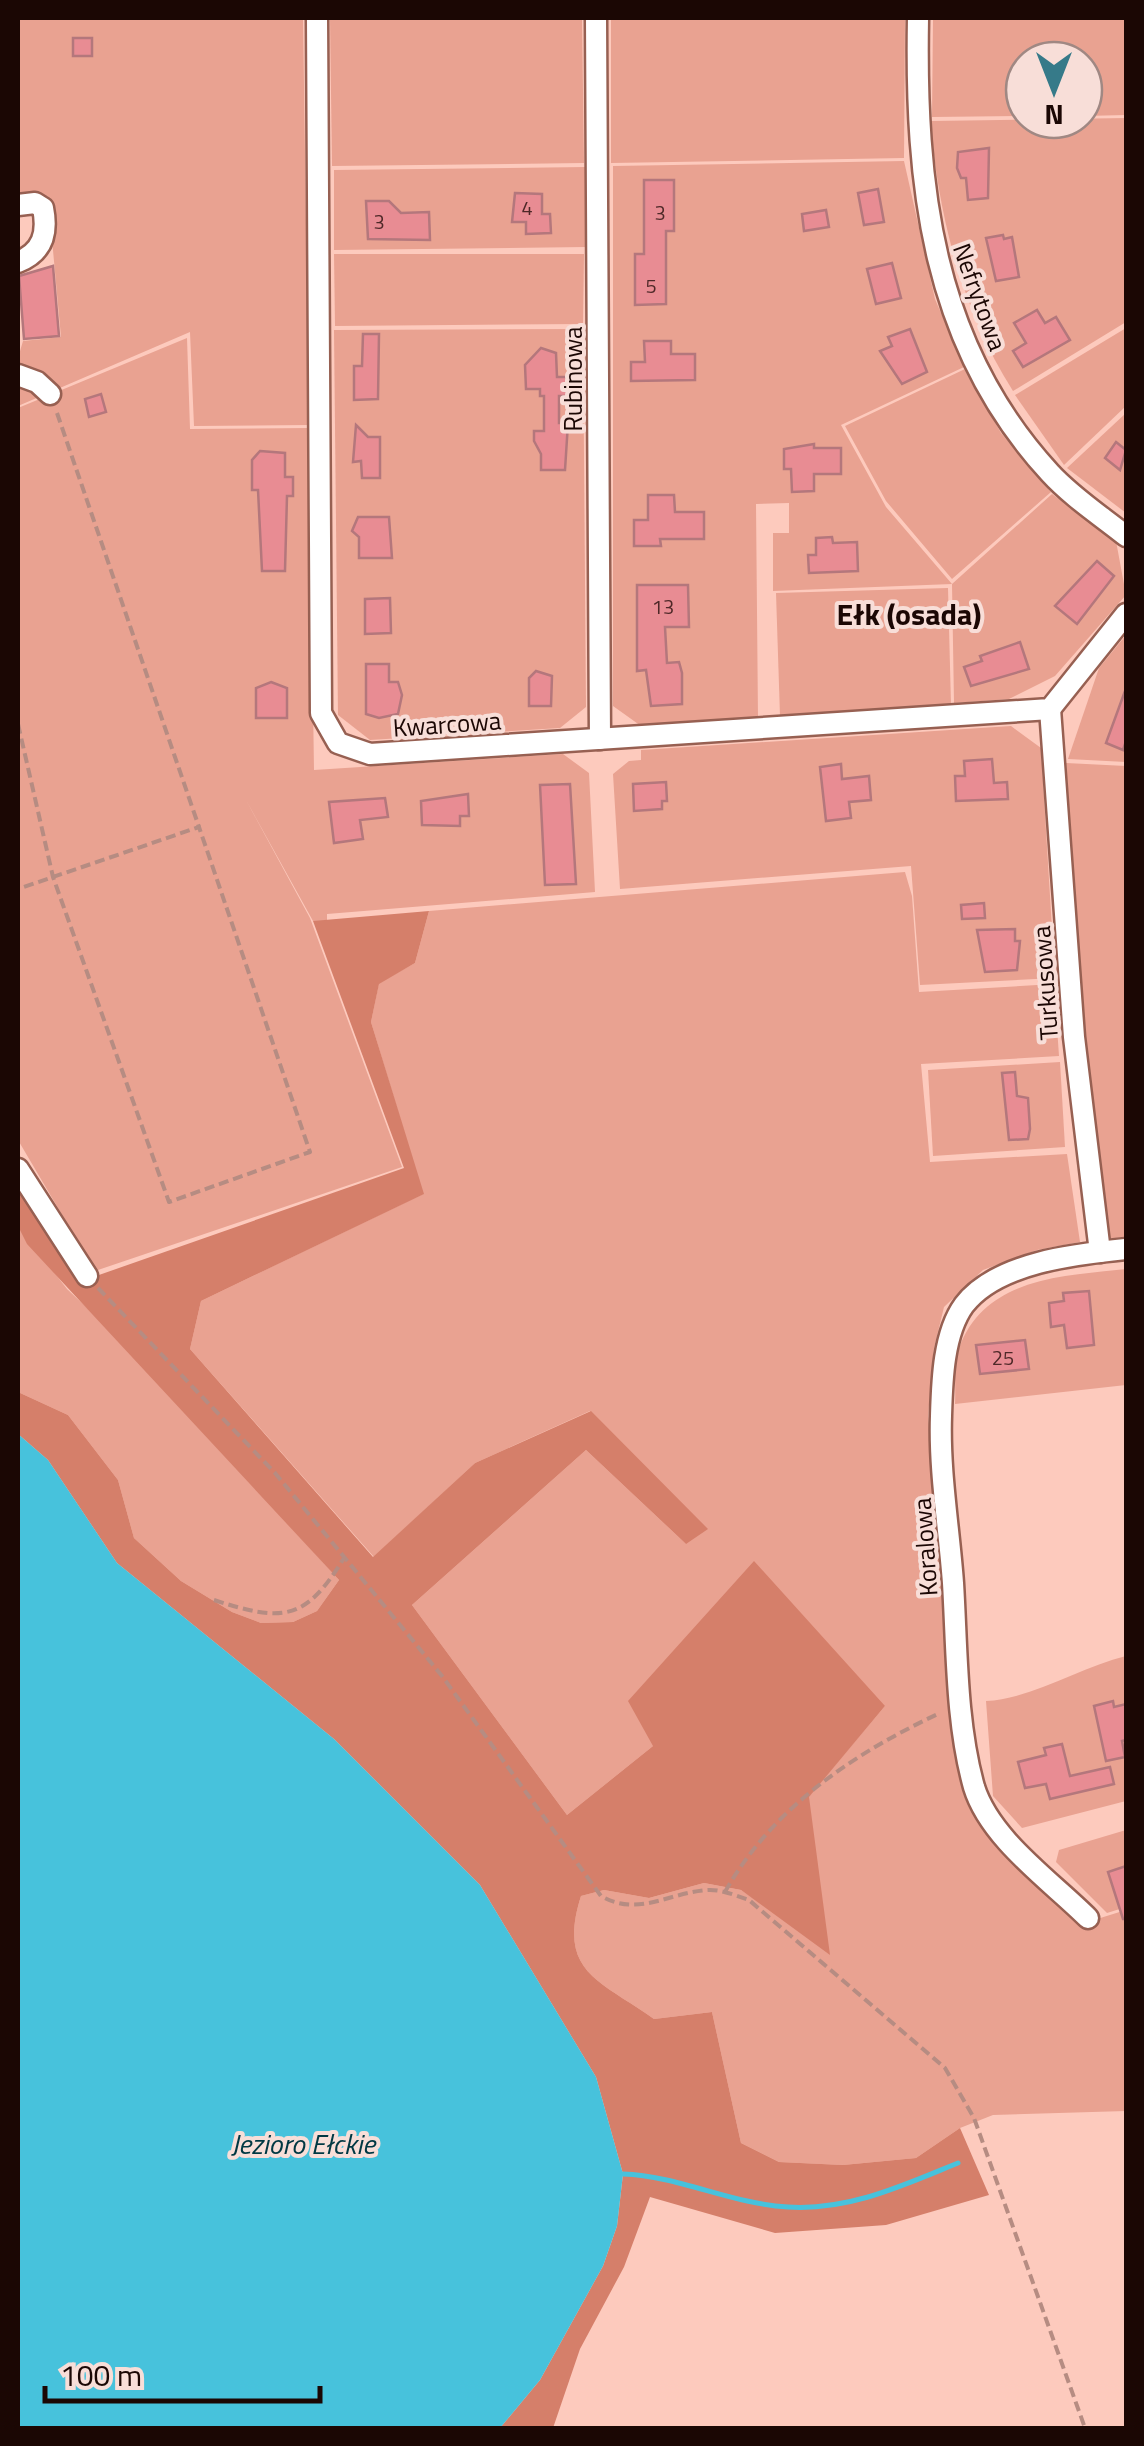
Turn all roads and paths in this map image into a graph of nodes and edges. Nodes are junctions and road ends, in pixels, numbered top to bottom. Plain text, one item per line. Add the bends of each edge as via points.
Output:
1 (317, 18) edge
2 (596, 18) edge
3 (918, 18) edge
4 (18, 205) edge
5 (18, 262) edge
6 (18, 375) edge
7 (50, 394) joint
8 (1126, 536) edge
9 (1126, 614) edge
10 (1050, 709) junction
11 (18, 724) edge
12 (600, 739) junction
13 (198, 827) junction
14 (53, 877) junction
15 (18, 890) edge
16 (18, 1168) edge
17 (1126, 1249) edge
18 (1100, 1252) junction
19 (88, 1276) joint
20 (344, 1558) junction
21 (214, 1600) dead end
22 (962, 1708) junction
23 (726, 1892) junction
24 (1088, 1918) dead end
25 (1086, 2428) edge

1 - 12 street, Kwarcowa via 321,713 338,743 370,754
2 - 12 street, Rubinowa
3 - 8 street, Nefrytowa via 922,186 959,324 983,377 1050,473
4 - 5 street via 43,208 46,232 40,248
6 - 7 street
7 - 13 path
9 - 10 street
10 - 12 street, Kwarcowa
10 - 18 street, Turkusowa via 1074,1037
11 - 14 path
13 - 14 path
13 - 14 path via 310,1152 169,1202
14 - 15 path
16 - 19 street
17 - 18 street, Koralowa
18 - 22 street, Koralowa via 996,1280 964,1305 947,1347 940,1418
19 - 20 path via 274,1473
20 - 21 path via 327,1587 300,1611 258,1614
20 - 23 path via 442,1676 601,1896 615,1904 649,1905
22 - 23 path via 860,1754 748,1852
22 - 24 street, Koralowa via 975,1788 987,1814
23 - 25 path via 749,1900 945,2068 974,2118

